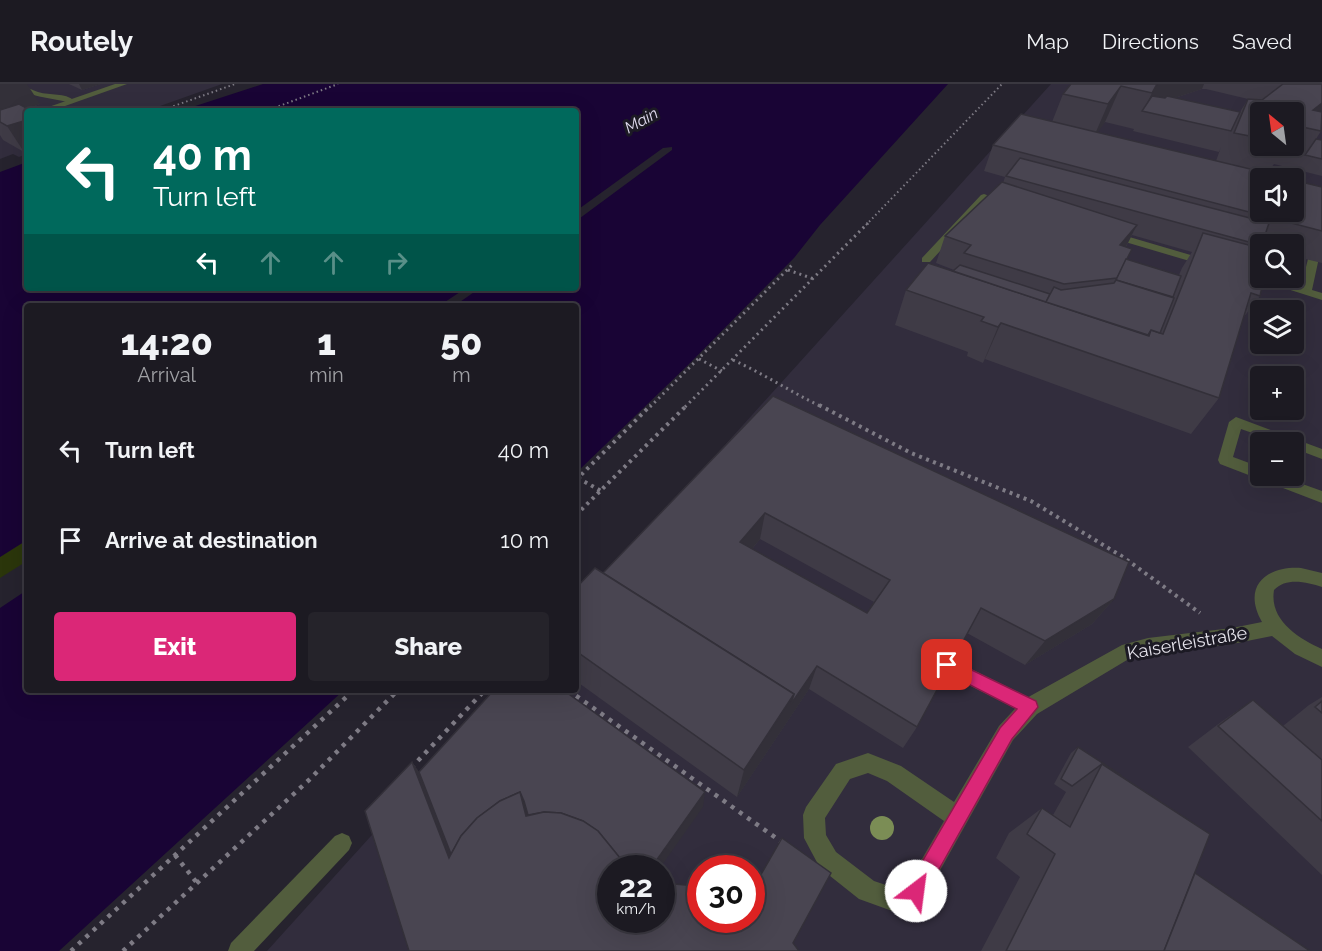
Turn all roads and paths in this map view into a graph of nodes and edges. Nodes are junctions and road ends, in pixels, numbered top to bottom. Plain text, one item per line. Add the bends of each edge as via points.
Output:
1 (14, 84) edge
2 (123, 84) edge
3 (235, 84) edge
4 (338, 84) edge
5 (1002, 84) edge
6 (72, 101) junction
7 (51, 108) edge
8 (174, 108) edge
9 (274, 108) edge
10 (1017, 207) edge
11 (1321, 227) edge
12 (1096, 230) edge
13 (926, 260) dead end
14 (794, 263) dead end
15 (788, 270) junction
16 (1250, 275) edge
17 (814, 279) junction
18 (1293, 288) edge
19 (1306, 292) junction
20 (1322, 297) edge
21 (699, 359) junction
22 (733, 360) junction
23 (722, 371) junction
24 (1261, 432) edge
25 (1304, 447) edge
26 (1322, 454) edge
27 (1250, 469) edge
28 (579, 477) edge
29 (579, 480) edge
30 (1293, 486) edge
31 (601, 491) junction
32 (1322, 497) edge
33 (579, 512) edge
34 (1321, 577) edge
35 (1276, 627) junction
36 (1232, 636) junction
37 (1322, 658) edge
38 (947, 665) edge
39 (351, 693) edge
40 (395, 693) edge
41 (482, 693) edge
42 (572, 693) edge
43 (1030, 707) junction
44 (405, 775) edge
45 (958, 818) junction
46 (815, 838) junction
47 (342, 843) dead end
48 (175, 855) junction
49 (197, 883) junction
50 (71, 951) edge
51 (123, 951) edge
52 (239, 951) edge

1 - 6 lane via 38,95
2 - 6 street
3 - 8 path
4 - 9 path
5 - 17 path
6 - 7 street
10 - 13 lane via 984,197
11 - 19 lane
12 - 16 lane
14 - 15 path
15 - 17 path
15 - 21 path
17 - 22 path
18 - 19 lane
19 - 20 lane
21 - 23 path
21 - 28 path
22 - 23 path
22 - 36 path via 911,453 1051,512 1123,556
23 - 31 path
24 - 27 lane via 1236,423 1225,460
25 - 26 lane
29 - 31 path
30 - 32 lane
31 - 33 path
34 - 35 street, Kaiserleistraße via 1285,575 1272,579 1263,599
35 - 36 street, Kaiserleistraße
35 - 37 street, Kaiserleistraße via 1294,644
36 - 43 street, Kaiserleistraße via 1122,653
38 - 43 lane
39 - 48 path
40 - 49 path via 310,779
41 - 44 path
42 - 46 path via 788,847
43 - 45 street, Kaiserleistraße via 1006,734
45 - 46 street via 894,773 867,763 843,771 814,815
45 - 46 street, Kaiserleistraße via 916,891 895,900 867,891 828,860
47 - 52 lane
48 - 49 path
48 - 50 path
49 - 51 path

